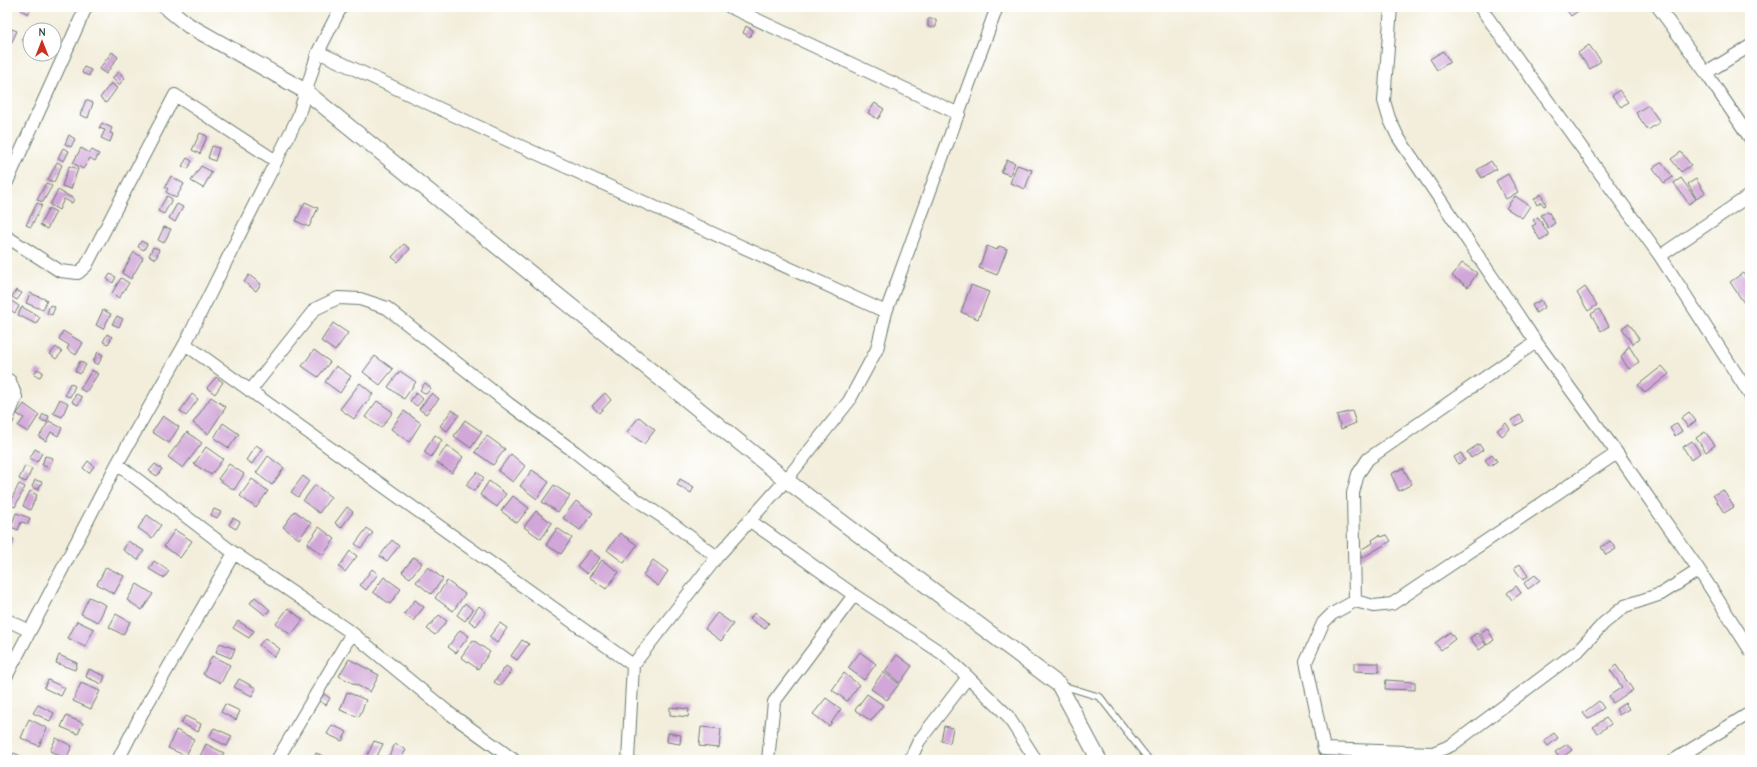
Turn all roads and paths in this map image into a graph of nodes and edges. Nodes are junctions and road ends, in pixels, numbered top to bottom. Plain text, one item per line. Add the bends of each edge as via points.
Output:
1 (86, 7) edge
2 (166, 7) edge
3 (341, 7) edge
4 (730, 7) edge
5 (997, 7) edge
6 (1391, 7) edge
7 (1480, 7) edge
8 (1658, 7) edge
9 (1750, 46) edge
10 (318, 52) junction
11 (1706, 73) junction
12 (305, 90) junction
13 (959, 114) junction
14 (1750, 138) edge
15 (276, 161) junction
16 (7, 182) edge
17 (1750, 195) edge
18 (7, 237) edge
19 (1660, 256) junction
20 (886, 312) junction
21 (1536, 342) junction
22 (185, 344) junction
23 (7, 379) edge
24 (250, 391) junction
25 (1750, 394) edge
26 (7, 420) edge
27 (1617, 454) junction
28 (117, 464) junction
29 (786, 480) junction
30 (749, 520) junction
31 (234, 554) junction
32 (717, 557) junction
33 (1699, 570) junction
34 (854, 595) junction
35 (1355, 601) junction
36 (7, 620) edge
37 (30, 632) junction
38 (352, 633) junction
39 (1750, 650) edge
40 (634, 665) junction
41 (7, 675) edge
42 (968, 677) junction
43 (1059, 684) junction
44 (1750, 713) edge
45 (1324, 754) edge
46 (118, 760) edge
47 (277, 760) edge
48 (514, 760) edge
49 (628, 760) edge
50 (768, 760) edge
51 (910, 760) edge
52 (1036, 760) edge
53 (1099, 760) edge
54 (1149, 760) edge
55 (1674, 760) edge

1 - 16 street
2 - 12 street via 188,25
3 - 10 street
4 - 13 street
5 - 13 street
6 - 21 street via 1384,101 1389,118 1398,137
7 - 19 street
8 - 11 street
9 - 11 street
10 - 12 street
10 - 20 street
11 - 14 street
12 - 15 street via 298,117
12 - 29 street
13 - 20 street
15 - 18 street via 175,95 86,266 78,273 60,271
15 - 22 street
17 - 19 street
19 - 25 street
20 - 29 street via 877,349 848,401
21 - 27 street
21 - 35 street via 1368,459 1358,474 1353,493
22 - 24 street
22 - 28 street
23 - 26 street via 16,397
24 - 32 street via 315,309 338,298 360,299 387,308 628,494
24 - 40 street
27 - 33 street
27 - 35 street via 1392,604 1374,606
28 - 31 street
28 - 37 street
29 - 30 street
29 - 43 street
30 - 32 street
30 - 34 street
31 - 38 street
31 - 46 street via 141,715
32 - 40 street
33 - 39 street
33 - 45 street via 1661,594 1625,606 1604,623 1580,649 1452,745 1433,753
34 - 42 street via 943,654
34 - 50 street via 774,702
35 - 45 street via 1332,614 1323,623 1306,662
36 - 37 street
37 - 41 street
38 - 47 street
38 - 48 street via 449,713
40 - 49 street
42 - 51 street via 919,741
42 - 52 street via 1007,715
43 - 53 street
43 - 54 lane via 1100,697
44 - 55 street

